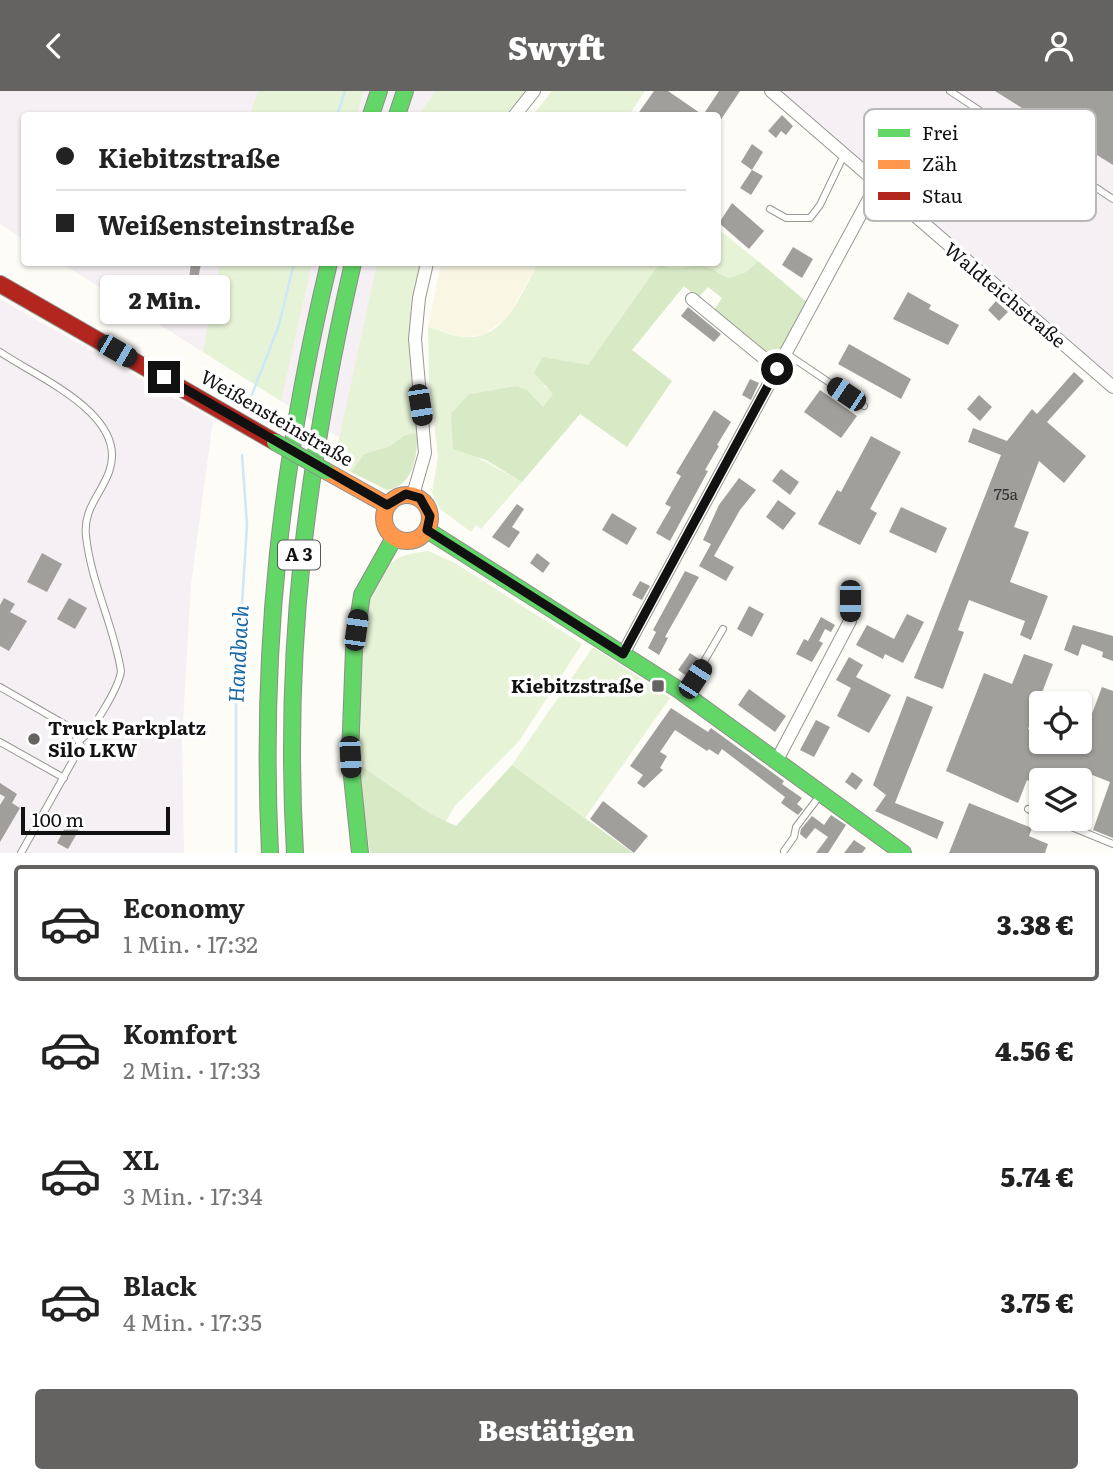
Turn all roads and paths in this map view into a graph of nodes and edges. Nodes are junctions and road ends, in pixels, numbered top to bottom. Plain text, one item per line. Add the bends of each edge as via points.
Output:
1 (379, 91) edge
2 (405, 91) edge
3 (534, 91) edge
4 (771, 91) edge
5 (950, 91) edge
6 (977, 109) edge
7 (372, 112) edge
8 (398, 112) edge
9 (517, 112) edge
10 (844, 155) junction
11 (864, 173) edge
12 (1096, 188) edge
13 (1113, 199) edge
14 (864, 208) edge
15 (770, 209) dead end
16 (920, 221) edge
17 (328, 266) edge
18 (353, 266) edge
19 (426, 266) edge
20 (0, 284) edge
21 (692, 299) dead end
22 (0, 352) edge
23 (787, 353) junction
24 (777, 369) junction
25 (1113, 387) edge
26 (864, 406) dead end
27 (414, 495) junction
28 (387, 505) junction
29 (427, 530) junction
30 (394, 538) junction
31 (850, 601) dead end
32 (723, 629) dead end
33 (623, 654) junction
34 (0, 687) edge
35 (685, 694) junction
36 (80, 740) junction
37 (0, 742) edge
38 (777, 759) junction
39 (64, 778) junction
40 (822, 793) junction
41 (1081, 831) edge
42 (1113, 844) edge
43 (784, 851) dead end
44 (21, 853) edge
45 (270, 853) edge
46 (295, 853) edge
47 (360, 853) edge
48 (903, 853) edge

1 - 7 main road
2 - 8 main road
3 - 9 street
4 - 10 street, Waldteichstraße
5 - 6 lane
10 - 11 street, Waldteichstraße
10 - 15 lane via 810,218 799,221
12 - 13 lane
14 - 23 street
16 - 25 street, Waldteichstraße
17 - 45 main road, A 3 via 298,395 271,597 266,739
18 - 46 main road, A 3 via 322,401 301,536 291,679
19 - 27 street via 415,339 425,453
20 - 28 main road, Weißensteinstraße, bridge
21 - 24 street
22 - 36 lane via 91,411 108,432 113,449 109,472 90,504 85,526 121,671
23 - 24 street
23 - 26 lane
24 - 33 street
27 - 28 main road via 399,496
27 - 29 main road via 429,509
28 - 30 main road via 383,519
29 - 30 main road via 409,541
29 - 33 main road
30 - 47 main road via 362,595 354,648 350,757
31 - 38 street via 850,621
32 - 35 lane
33 - 35 main road
34 - 36 lane via 71,728
35 - 38 main road
36 - 39 lane
37 - 39 lane
38 - 40 main road
39 - 44 lane
40 - 43 lane
40 - 48 main road
41 - 42 lane

